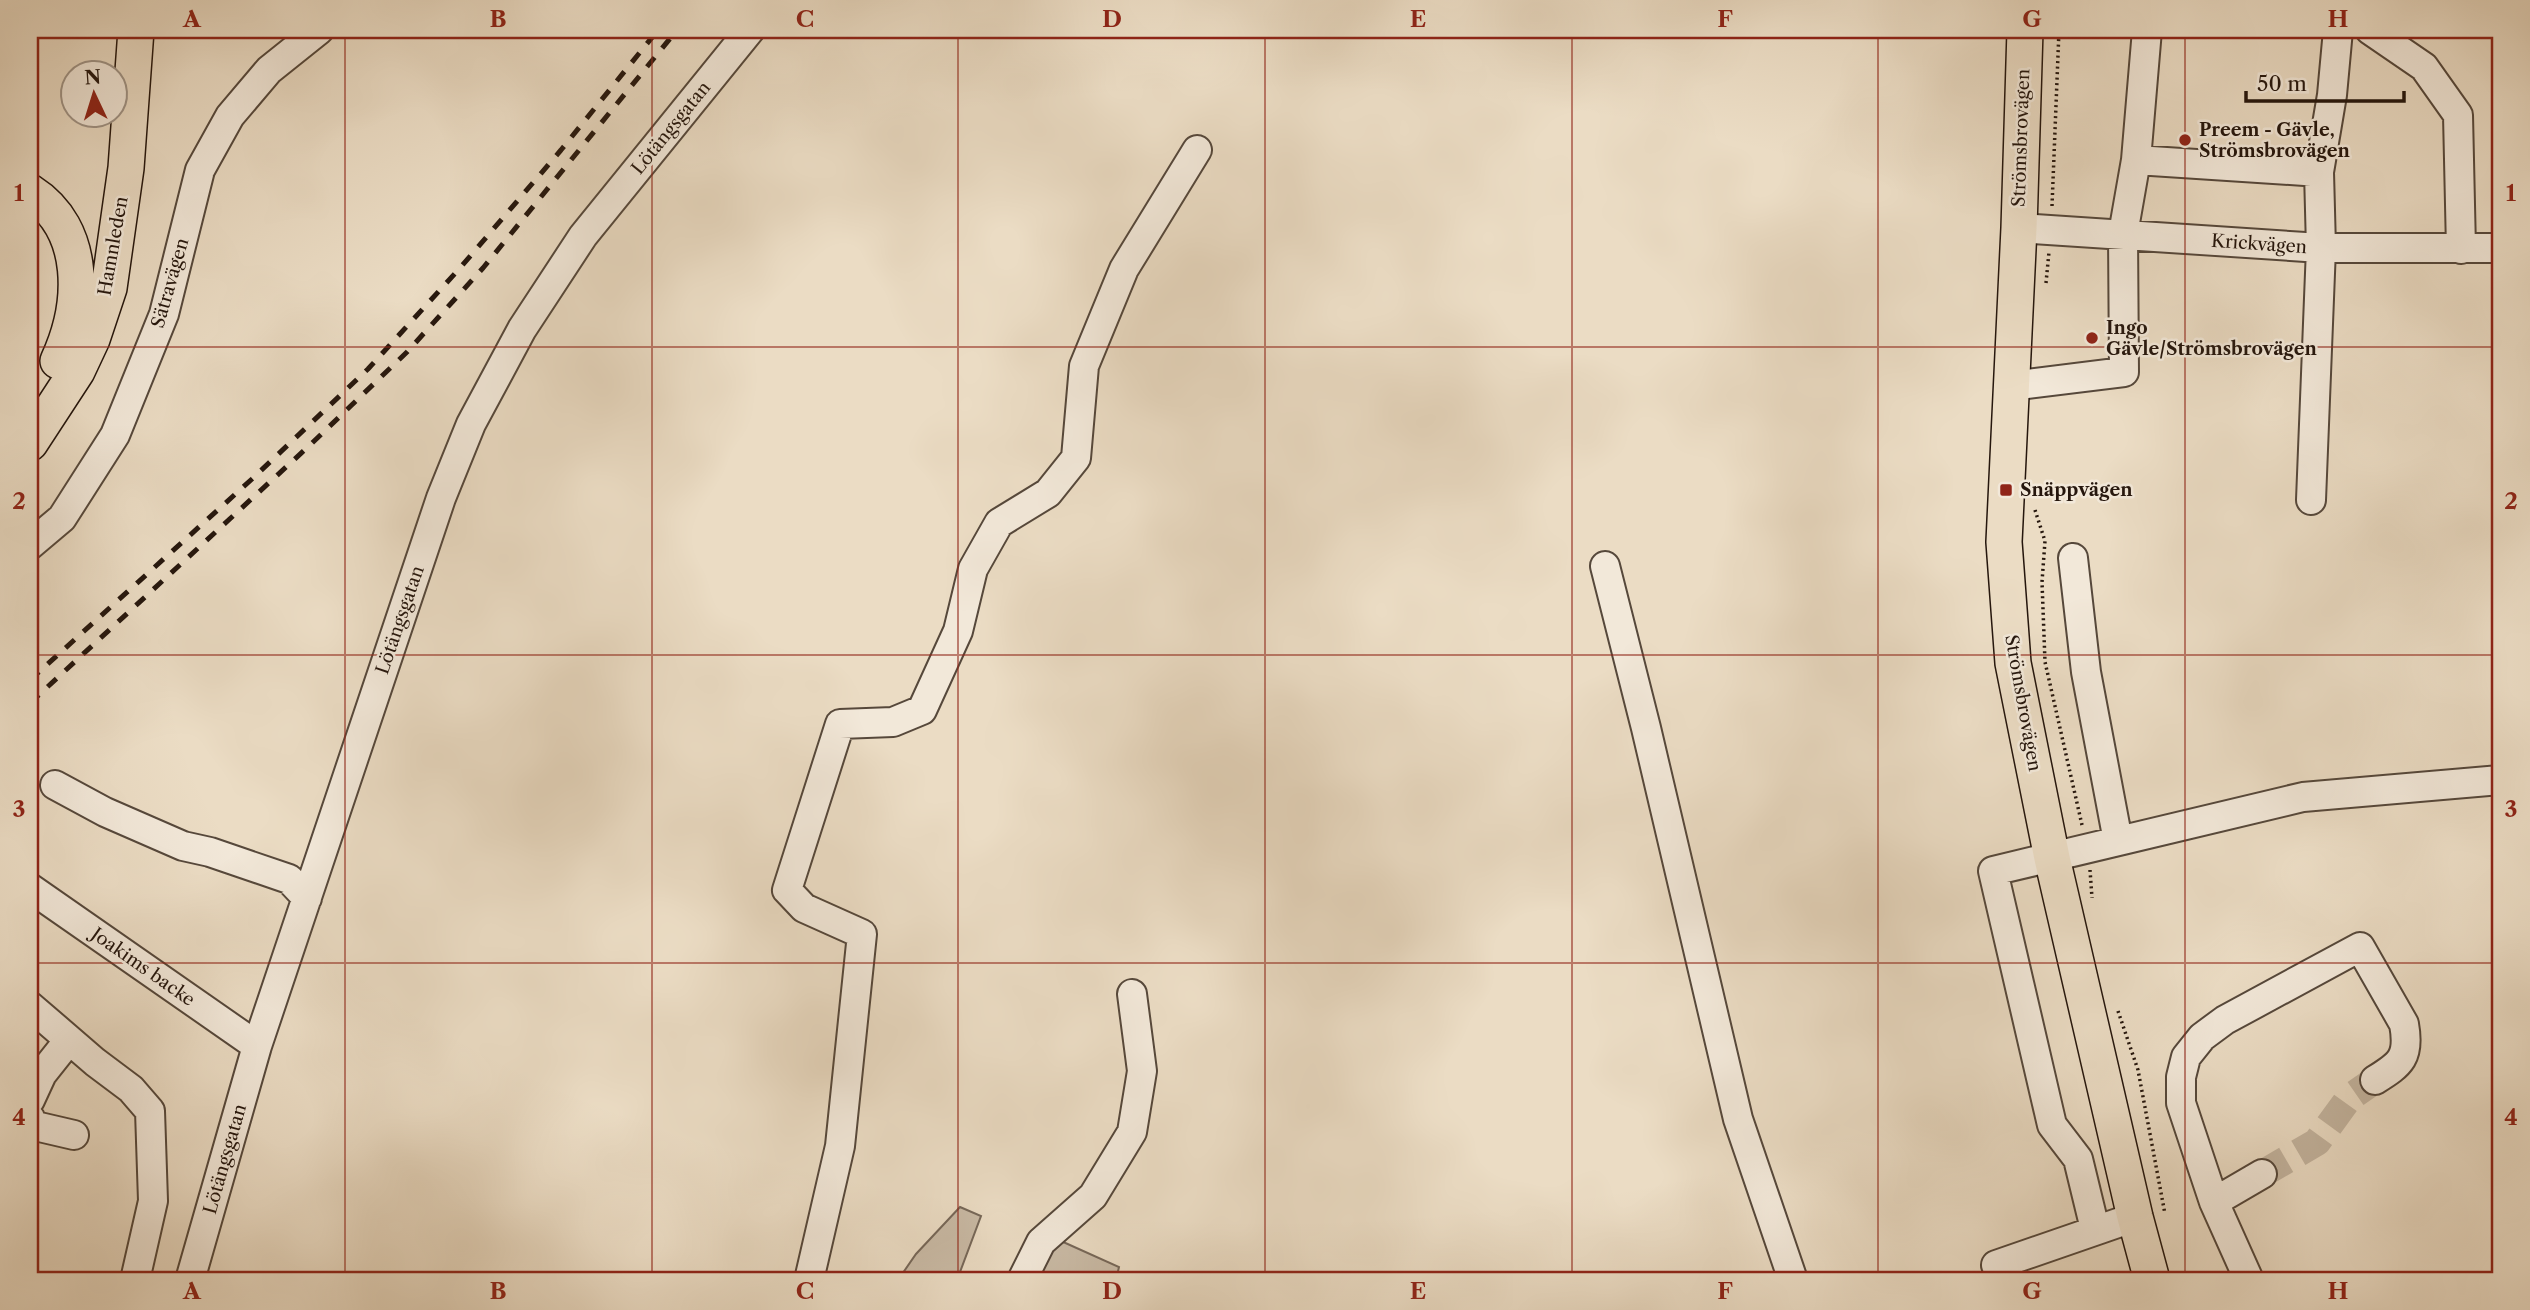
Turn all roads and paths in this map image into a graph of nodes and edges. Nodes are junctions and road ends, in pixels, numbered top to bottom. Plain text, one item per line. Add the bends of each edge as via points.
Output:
1 (136, 30) edge
2 (318, 30) edge
3 (750, 30) edge
4 (2025, 30) edge
5 (2147, 30) edge
6 (2338, 30) edge
7 (2370, 30) edge
8 (1197, 150) dead end
9 (2136, 160) junction
10 (2319, 172) junction
11 (30, 192) edge
12 (2019, 228) junction
13 (2123, 234) junction
14 (2321, 248) junction
15 (2500, 248) edge
16 (2460, 249) junction
17 (2011, 386) junction
18 (30, 408) edge
19 (30, 443) edge
20 (2311, 500) dead end
21 (30, 544) edge
22 (2074, 558) dead end
23 (1605, 566) dead end
24 (2500, 780) edge
25 (55, 785) dead end
26 (2118, 841) junction
27 (2052, 858) junction
28 (30, 888) edge
29 (307, 898) junction
30 (1132, 995) dead end
31 (30, 1006) edge
32 (69, 1040) junction
33 (257, 1046) junction
34 (2375, 1080) tunnel mouth
35 (30, 1101) edge
36 (30, 1118) edge
37 (74, 1135) dead end
38 (2262, 1174) tunnel mouth
39 (2214, 1202) junction
40 (2134, 1217) junction
41 (2095, 1228) junction
42 (1996, 1265) dead end
43 (135, 1280) edge
44 (190, 1280) edge
45 (810, 1280) edge
46 (1022, 1280) edge
47 (1793, 1280) edge
48 (2152, 1280) edge
49 (2249, 1280) edge

1 - 19 main road, Hamnleden via 126,168 109,288 77,371
2 - 21 street, Sätravägen via 269,70 230,116 200,170 164,314 115,435 62,518
3 - 29 street, Lötängsgatan via 583,236 522,329 471,424 441,498
4 - 12 main road, Strömsbrovägen
5 - 9 street
6 - 10 street
7 - 16 street via 2424,67 2458,115
8 - 45 street via 1124,269 1084,366 1076,458 1048,493 999,523 972,569 958,631 922,710 893,722 839,724 787,890 804,908 862,934 841,1146
9 - 10 street
9 - 13 street
10 - 14 street
11 - 18 main road, Hamnleden via 55,212 65,229 76,273 68,340
12 - 13 street, Krickvägen
12 - 17 main road, Strömsbrovägen
13 - 14 street, Krickvägen
13 - 17 street via 2124,372
14 - 16 street, Krickvägen
14 - 20 street
15 - 16 street, Krickvägen
17 - 27 main road, Strömsbrovägen via 2004,542 2013,663
22 - 26 street via 2086,672
23 - 47 street via 1738,1119
24 - 26 street via 2303,797
25 - 29 street via 183,846 289,879
26 - 27 street
27 - 40 main road, Strömsbrovägen
27 - 41 street via 1993,871 2052,1125 2078,1159
28 - 33 street, Joakims backe
29 - 33 street, Lötängsgatan
30 - 46 street via 1142,1071 1132,1132 1093,1196 1041,1242
31 - 32 street
32 - 35 street via 42,1074
32 - 43 street via 131,1089 150,1111 153,1201
33 - 44 street, Lötängsgatan
34 - 39 street via 2398,1066 2406,1037 2404,1024 2360,947 2202,1037 2186,1057 2181,1103
36 - 37 street via 31,1125
38 - 39 street
39 - 49 street
40 - 41 street
40 - 48 main road, Strömsbrovägen
41 - 42 street

